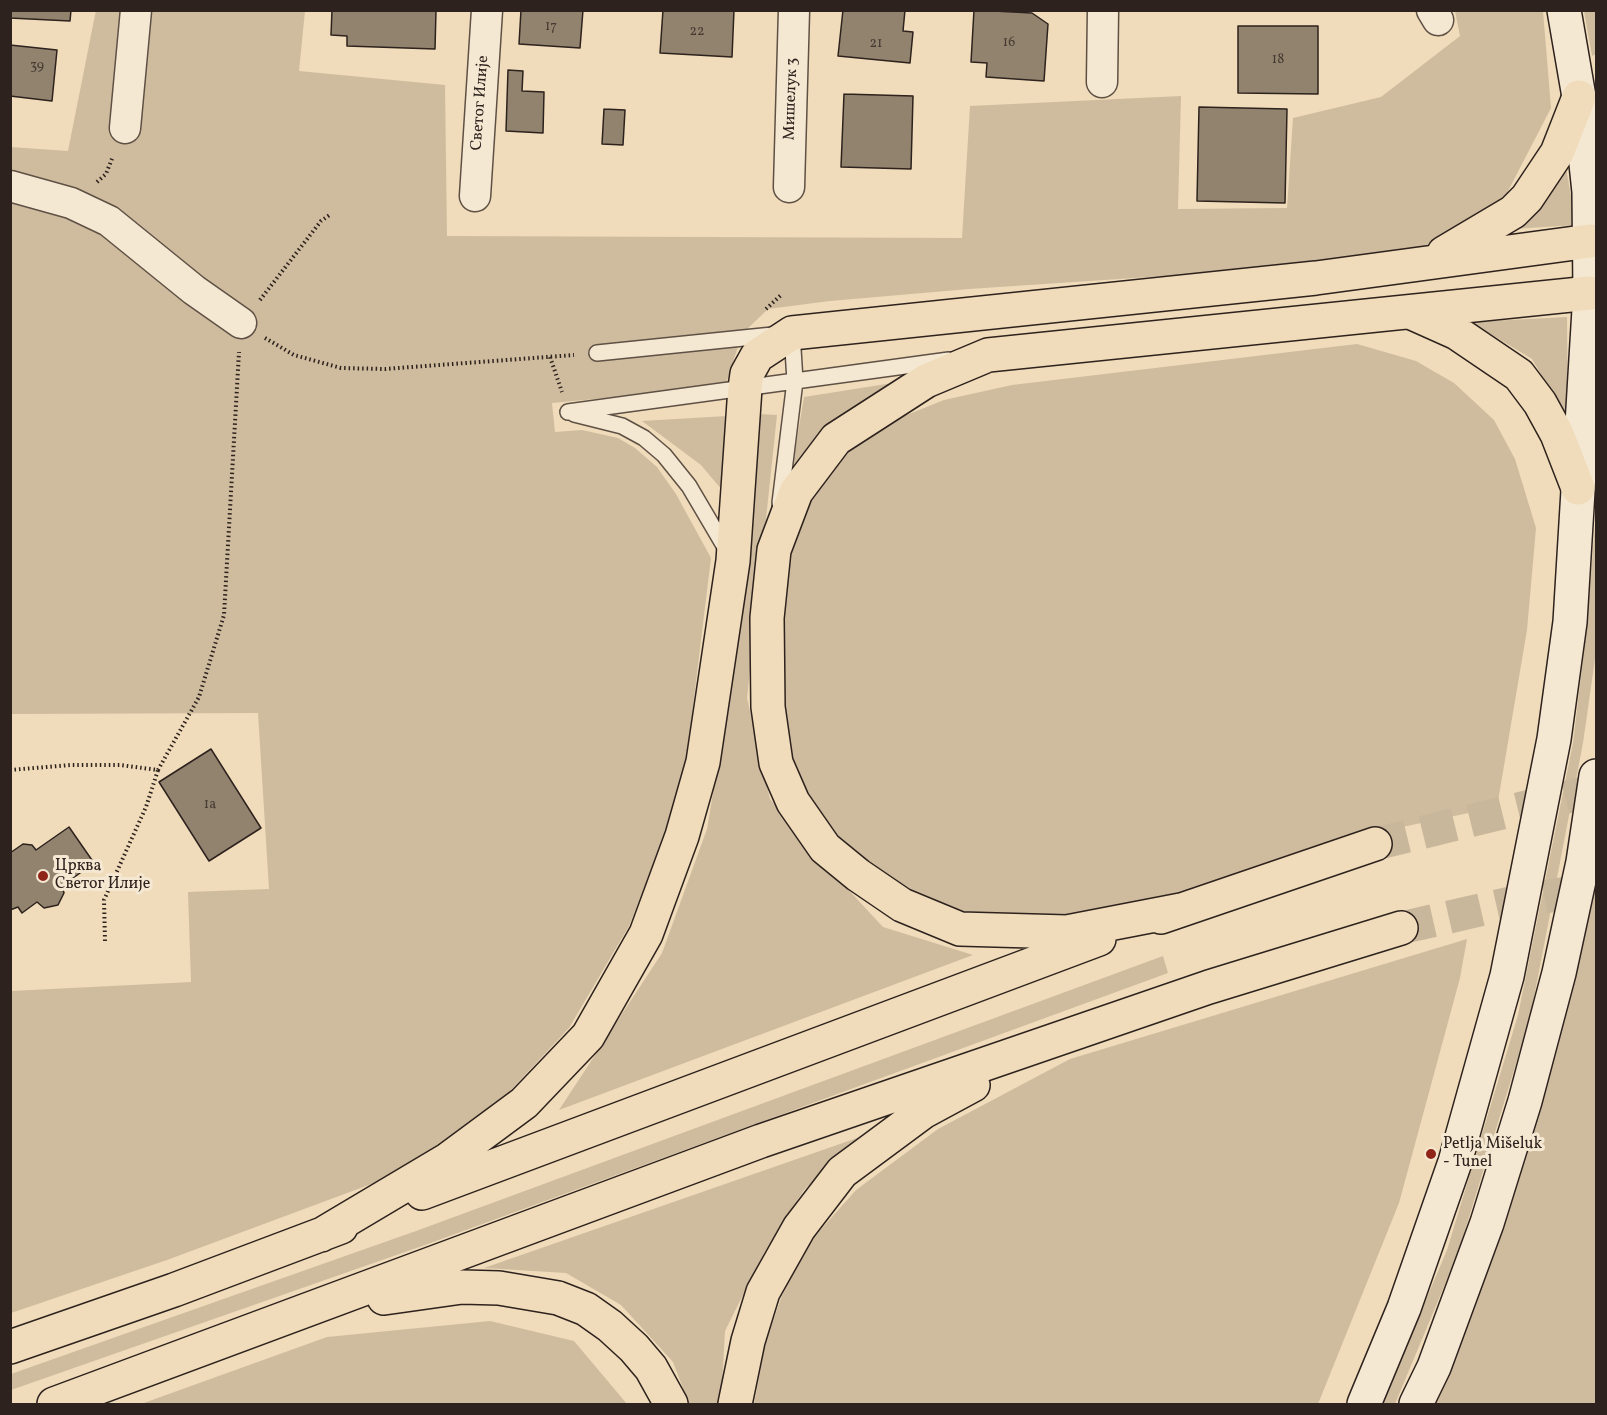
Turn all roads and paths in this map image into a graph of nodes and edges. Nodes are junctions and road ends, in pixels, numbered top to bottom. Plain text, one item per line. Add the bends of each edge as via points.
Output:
1 (136, 10) edge
2 (487, 10) edge
3 (794, 10) edge
4 (1103, 10) edge
5 (1564, 10) edge
6 (1102, 82) dead end
7 (1579, 97) junction
8 (125, 128) joint
9 (10, 186) edge
10 (789, 187) dead end
11 (475, 196) dead end
12 (71, 203) junction
13 (331, 214) dead end
14 (1593, 241) edge
15 (1423, 264) junction
16 (1593, 293) edge
17 (1409, 311) junction
18 (241, 323) junction
19 (792, 333) junction
20 (597, 353) joint
21 (988, 355) junction
22 (795, 381) junction
23 (745, 388) junction
24 (1578, 488) junction
25 (774, 550) junction
26 (733, 561) junction
27 (10, 770) edge
28 (158, 770) junction
29 (1596, 777) edge
30 (1375, 844) tunnel mouth
31 (1181, 910) junction
32 (1401, 928) tunnel mouth
33 (105, 941) dead end
34 (1056, 1040) junction
35 (321, 1235) junction
36 (269, 1327) junction
37 (10, 1347) edge
38 (54, 1404) edge
39 (671, 1404) edge
40 (735, 1404) edge
41 (1364, 1404) edge
42 (1416, 1404) edge

1 - 8 street
2 - 11 street, Светог Илије
3 - 10 street, Мишелук 3
4 - 6 street
5 - 7 street
7 - 14 street
7 - 15 highway via 1557,153 1527,198 1513,212 1466,242
8 - 12 path via 106,174
9 - 12 street
12 - 18 street via 109,221
13 - 18 path via 321,221
14 - 15 highway
14 - 16 street
15 - 19 highway
16 - 17 highway
16 - 24 street
17 - 21 highway
17 - 24 highway via 1457,333 1518,375 1557,434
18 - 20 path via 294,355 340,368 385,369
18 - 28 path via 224,615 199,696
19 - 20 lane
19 - 22 lane
19 - 23 highway via 757,356 747,374
21 - 22 lane
21 - 25 highway via 926,381 836,440 796,492
22 - 23 lane
22 - 25 lane
23 - 26 highway
23 - 26 lane via 568,412 622,426 664,455 689,486
24 - 41 street via 1570,622 1554,738 1507,976 1455,1162 1404,1308
25 - 31 highway via 767,618 768,707 776,763 793,802 825,848 902,905 960,928 1067,932
26 - 35 highway via 703,762 682,836 646,934 588,1036 524,1103 447,1160
27 - 28 path via 110,765
28 - 33 path via 146,807 104,900
29 - 42 street via 1583,862 1526,1101 1487,1223 1434,1367
30 - 31 highway
31 - 35 highway via 488,1167
32 - 34 highway via 1209,987
34 - 36 highway via 761,1141
34 - 40 highway via 923,1112 842,1172 799,1228 764,1292 748,1341
35 - 37 highway
36 - 38 highway
36 - 39 highway via 409,1293 462,1287 530,1292 585,1309 610,1326 651,1368

